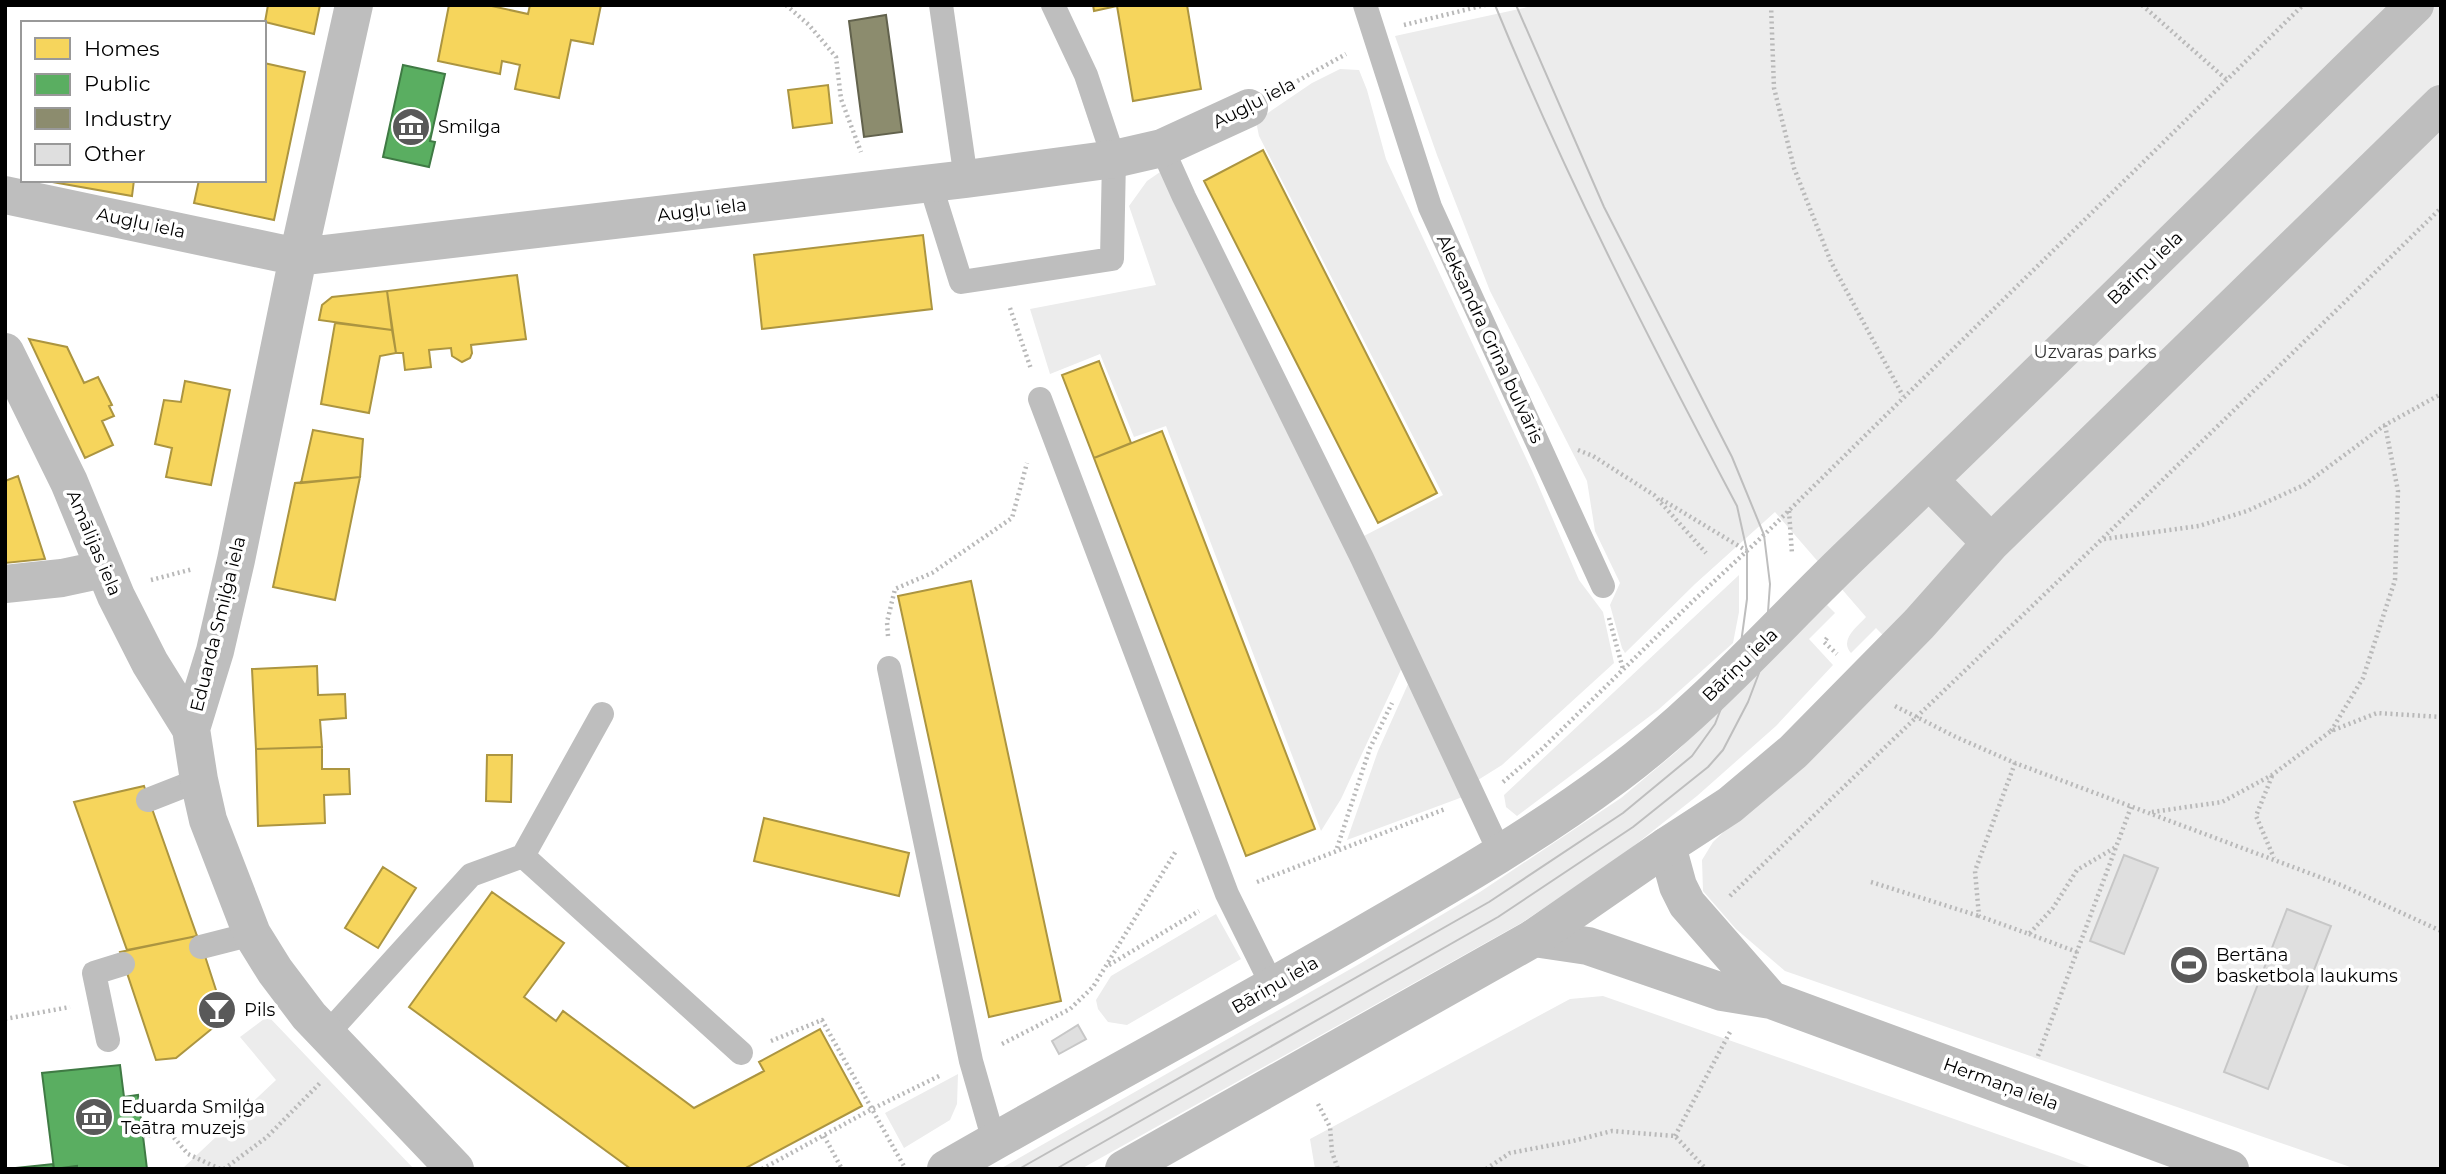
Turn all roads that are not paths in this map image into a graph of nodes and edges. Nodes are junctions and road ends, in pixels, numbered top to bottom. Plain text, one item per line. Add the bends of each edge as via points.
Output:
1 (354, 5) edge
2 (941, 5) edge
3 (1053, 5) edge
4 (1365, 5) edge
5 (2415, 5) edge
6 (2441, 104) edge
7 (1249, 108) road end
8 (1162, 148) junction
9 (1114, 159) junction
10 (948, 181) junction
11 (5, 195) edge
12 (298, 257) junction
13 (5, 352) edge
14 (1041, 399) road end
15 (1929, 480) junction
16 (1991, 543) junction
17 (104, 569) junction
18 (5, 584) edge
19 (1603, 586) road end
20 (889, 668) road end
21 (602, 714) dead end
22 (191, 729) junction
23 (199, 780) junction
24 (148, 800) dead end
25 (1667, 846) junction
26 (1501, 855) junction
27 (523, 856) junction
28 (252, 934) junction
29 (1534, 938) junction
30 (201, 947) dead end
31 (123, 964) dead end
32 (1273, 987) junction
33 (1760, 998) junction
34 (327, 1034) junction
35 (108, 1040) dead end
36 (741, 1054) road end
37 (995, 1141) junction
38 (1172, 1156) edge
39 (455, 1169) edge
40 (946, 1169) edge
41 (1124, 1169) edge
42 (2230, 1169) edge

1 - 12 street, Eduarda Smiļģa iela
2 - 10 lane
3 - 9 lane via 1086,75
4 - 19 lane, Aleksandra Grīna bulvāris via 1430,207
5 - 15 street, Bāriņu iela
6 - 16 street
7 - 8 street, Augļu iela
8 - 9 street, Augļu iela
8 - 26 lane
9 - 10 street, Augļu iela
9 - 10 lane via 1112,259 1000,277 961,282
10 - 12 street, Augļu iela
11 - 12 street, Augļu iela
12 - 22 street, Eduarda Smiļģa iela via 236,560
13 - 17 street, Amālijas iela via 69,482
14 - 32 lane via 1227,894
15 - 16 street
15 - 26 street, Bāriņu iela via 1689,713 1618,774
16 - 25 street via 1793,752 1730,805
17 - 18 street
17 - 22 street, Amālijas iela via 150,663
20 - 37 lane via 971,1061
21 - 27 lane
22 - 23 street, Eduarda Smiļģa iela
23 - 24 lane
23 - 28 street, Eduarda Smiļģa iela via 208,820
25 - 29 street
25 - 33 street, Hermaņa iela via 1687,904
26 - 32 street, Bāriņu iela
27 - 34 lane via 471,875
27 - 36 lane
28 - 30 lane
28 - 34 street, Eduarda Smiļģa iela via 275,971
29 - 33 street, Hermaņa iela via 1588,946 1722,992
29 - 38 street via 1299,1070
31 - 35 lane via 94,973
32 - 37 street, Bāriņu iela
33 - 42 street, Hermaņa iela
34 - 39 street, Eduarda Smiļģa iela
37 - 40 street, Bāriņu iela
38 - 41 street

